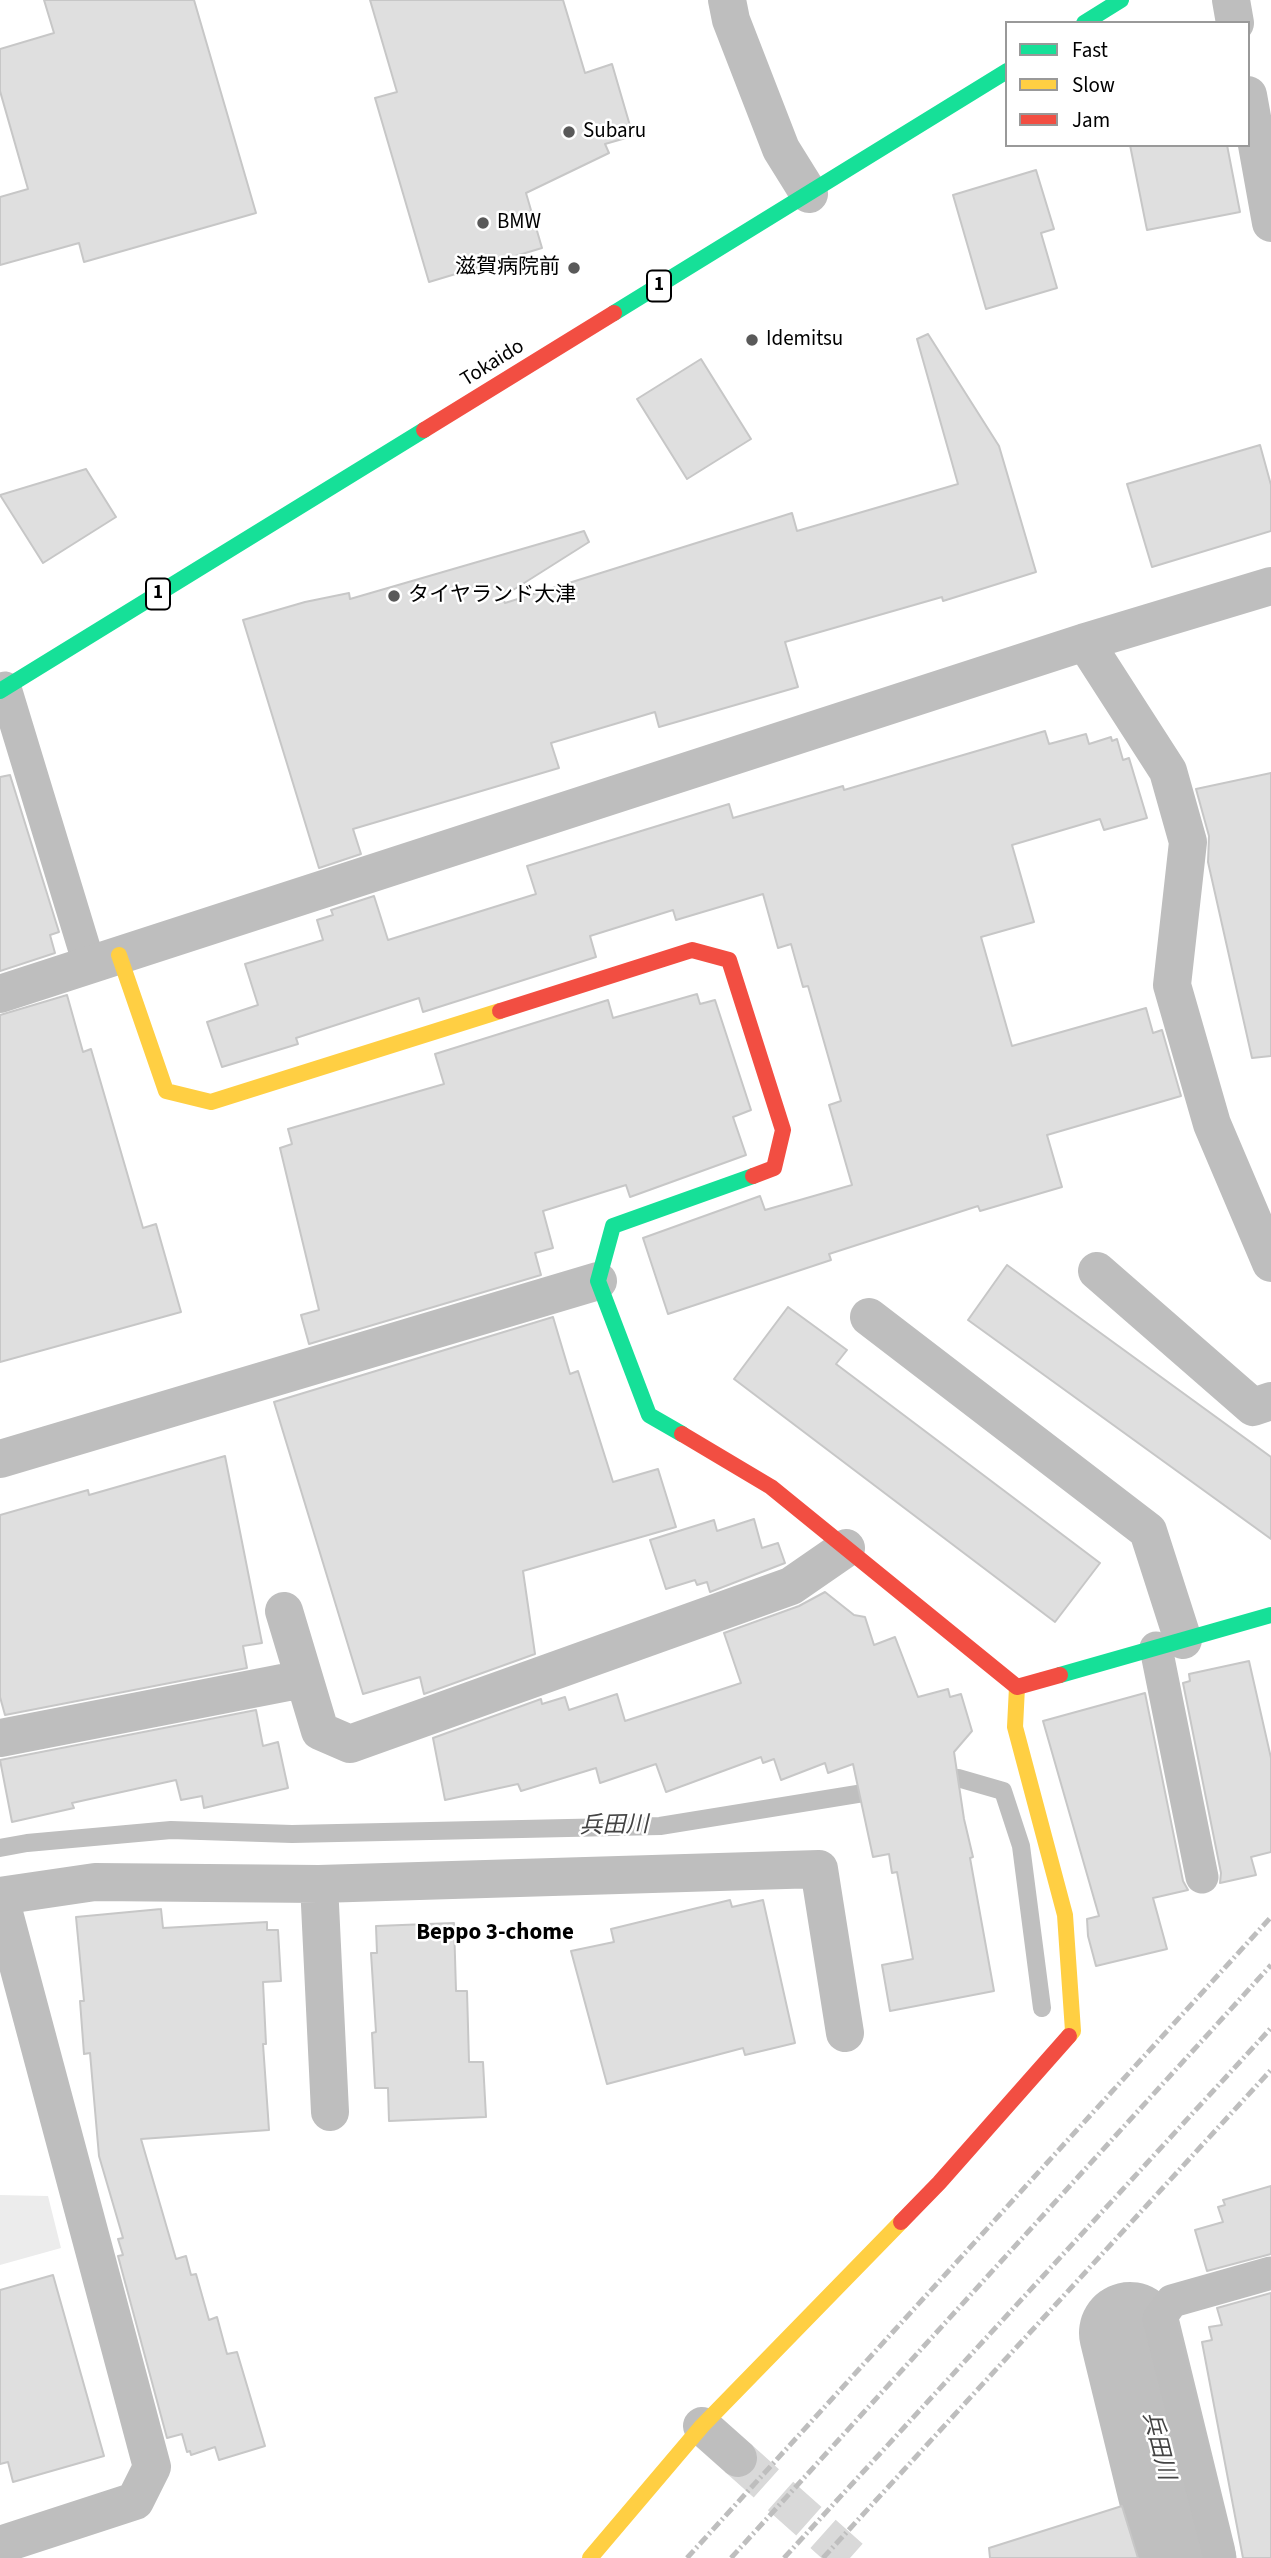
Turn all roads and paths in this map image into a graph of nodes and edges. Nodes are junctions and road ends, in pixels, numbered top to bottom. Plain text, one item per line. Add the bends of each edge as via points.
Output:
1 (727, 0) edge
2 (1121, 0) edge
3 (1231, 0) edge
4 (1087, 21) edge
5 (1236, 21) edge
6 (1005, 72) edge
7 (1250, 106) edge
8 (809, 194) junction
9 (1271, 223) edge
10 (1271, 586) edge
11 (1085, 642) junction
12 (2, 684) edge
13 (104, 959) junction
14 (0, 994) edge
15 (1271, 1263) edge
16 (1097, 1271) dead end
17 (598, 1281) junction
18 (869, 1317) dead end
19 (1271, 1401) edge
20 (0, 1459) edge
21 (846, 1548) junction
22 (284, 1611) dead end
23 (1271, 1615) edge
24 (1169, 1644) junction
25 (303, 1679) junction
26 (1017, 1687) junction
27 (0, 1738) edge
28 (1202, 1877) dead end
29 (319, 1884) junction
30 (0, 1897) edge
31 (845, 2033) dead end
32 (330, 2112) dead end
33 (1271, 2273) edge
34 (702, 2426) junction
35 (738, 2458) tunnel mouth
36 (0, 2545) edge
37 (590, 2558) edge
38 (1220, 2558) edge

1 - 8 street via 781,149
2 - 4 main road
3 - 5 street
6 - 8 main road, Tokaido / 1
7 - 9 street
8 - 12 main road, Tokaido / 1
10 - 11 street
11 - 13 street
11 - 15 street via 1168,771 1188,842 1172,985 1212,1124
12 - 13 lane
13 - 14 street
13 - 17 main road via 166,1091 211,1102 692,950 729,960 783,1130 774,1167 613,1226
16 - 19 street via 1253,1407
17 - 20 street
17 - 21 main road via 649,1415 771,1487
18 - 24 street via 1148,1531
21 - 25 street via 790,1586 350,1744 320,1731
21 - 26 main road
22 - 25 street
23 - 24 main road
24 - 26 main road
24 - 28 lane
25 - 27 street
26 - 34 main road via 1015,1727 1065,1915 1073,2031 939,2183
29 - 30 street via 95,1882
29 - 31 street via 819,1869
29 - 32 street
30 - 36 street via 152,2467 135,2501
33 - 38 lane via 1172,2301 1159,2319
34 - 35 street
34 - 37 main road

